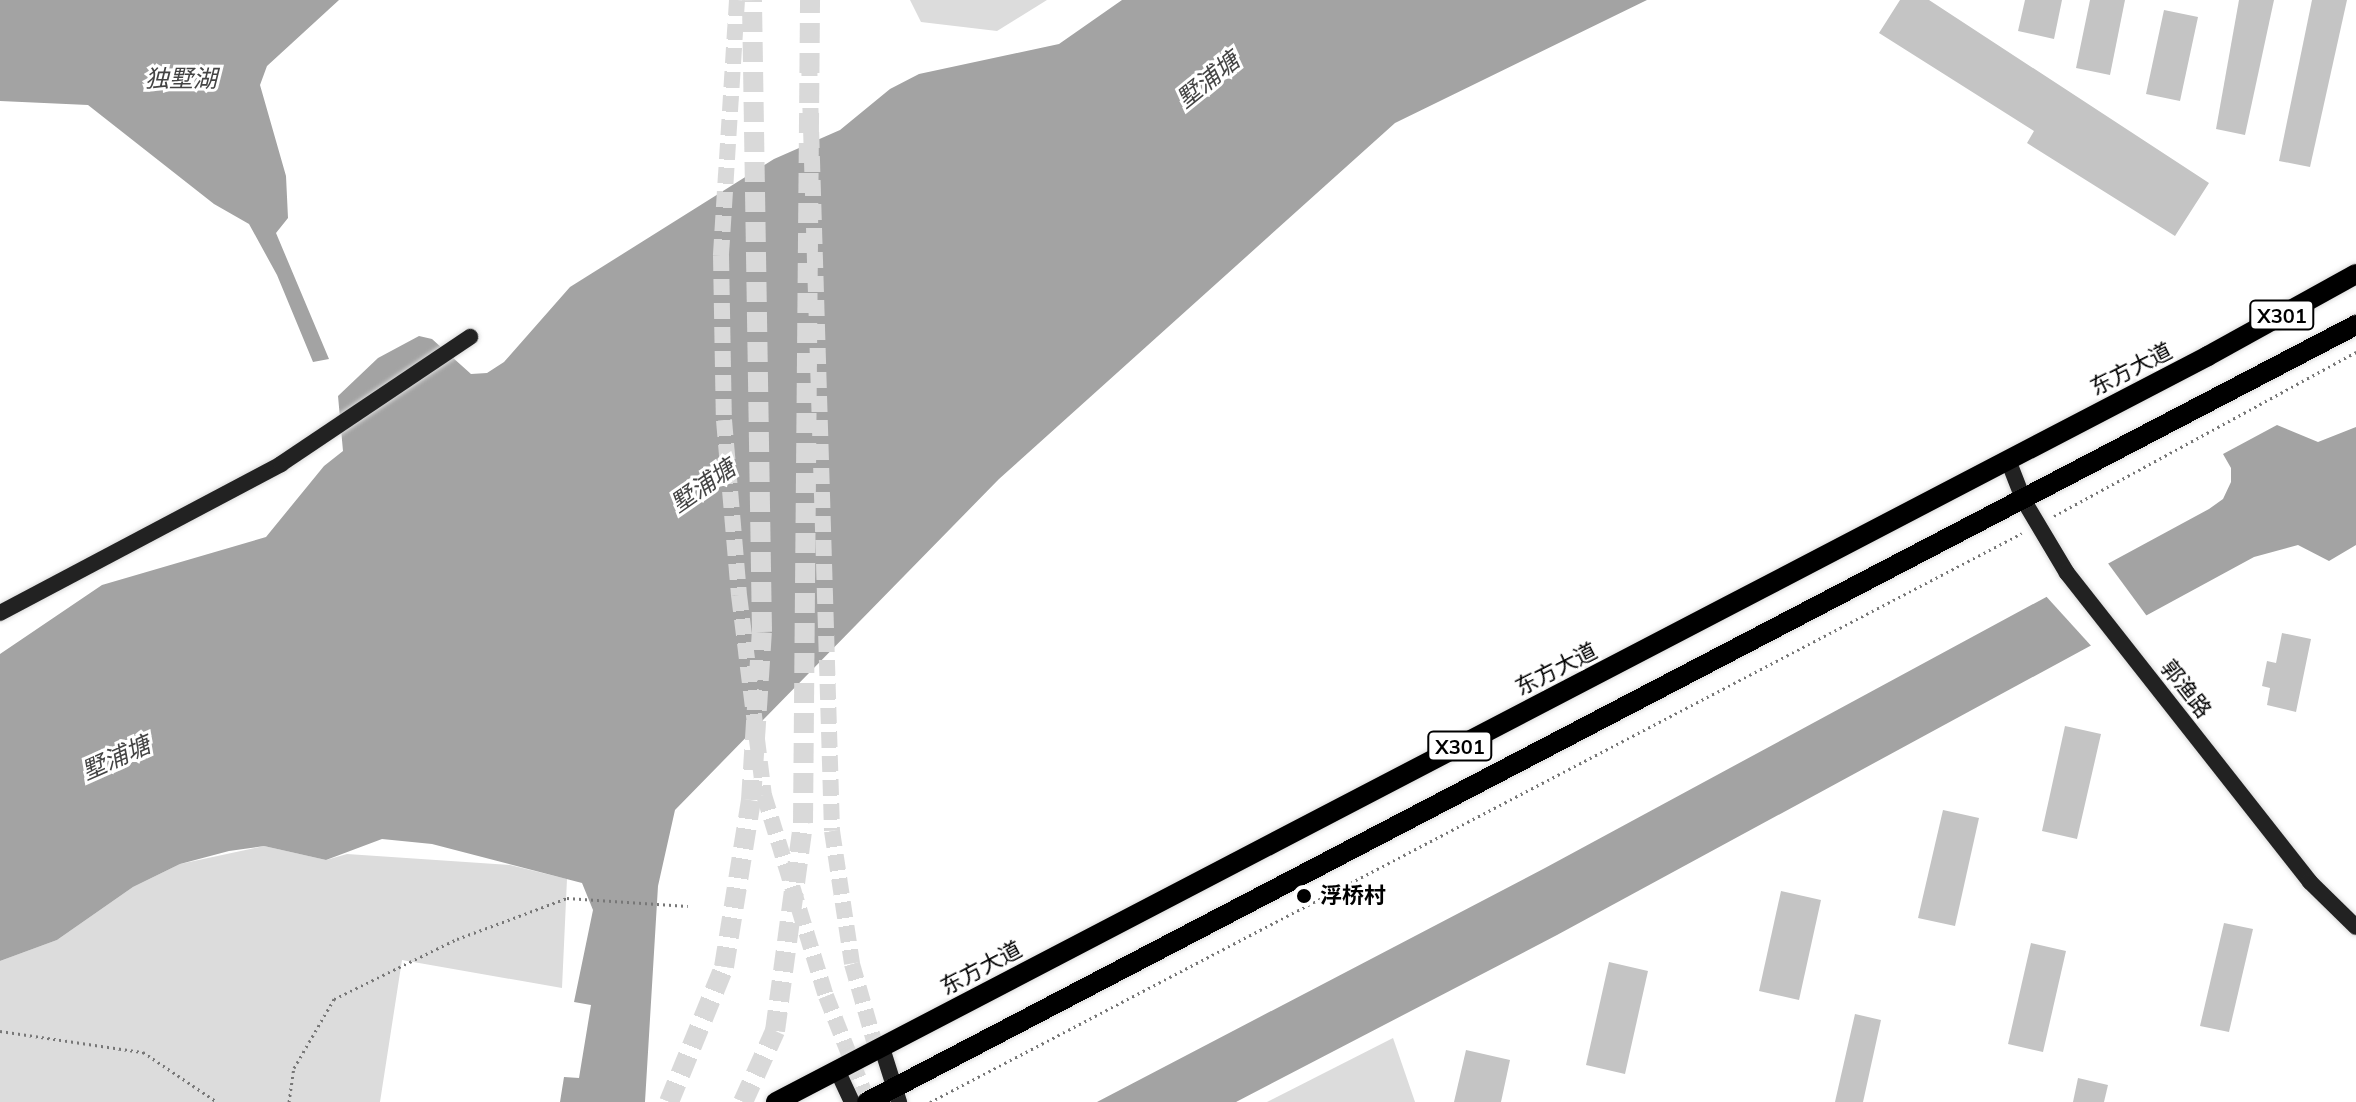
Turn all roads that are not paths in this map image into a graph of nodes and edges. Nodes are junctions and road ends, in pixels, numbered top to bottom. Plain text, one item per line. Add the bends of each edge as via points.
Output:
1 (2356, 274) edge
2 (2356, 325) edge
3 (466, 340) dead end
4 (2008, 460) junction
5 (2024, 501) junction
6 (0, 613) edge
7 (2356, 927) edge
8 (882, 1048) junction
9 (837, 1070) junction
10 (898, 1095) edge
11 (776, 1102) edge
12 (852, 1102) edge
13 (867, 1102) edge

1 - 4 main road, 东方大道 / X301
2 - 5 main road, X301
3 - 6 street via 281,464
4 - 5 street, 郭渔路
4 - 8 main road, 东方大道 / X301
5 - 7 street, 郭渔路 via 2067,573 2310,882
5 - 10 main road, X301
8 - 9 main road, 东方大道 / X301
8 - 10 street
9 - 11 main road, 东方大道 / X301
9 - 12 street
10 - 13 main road, X301

